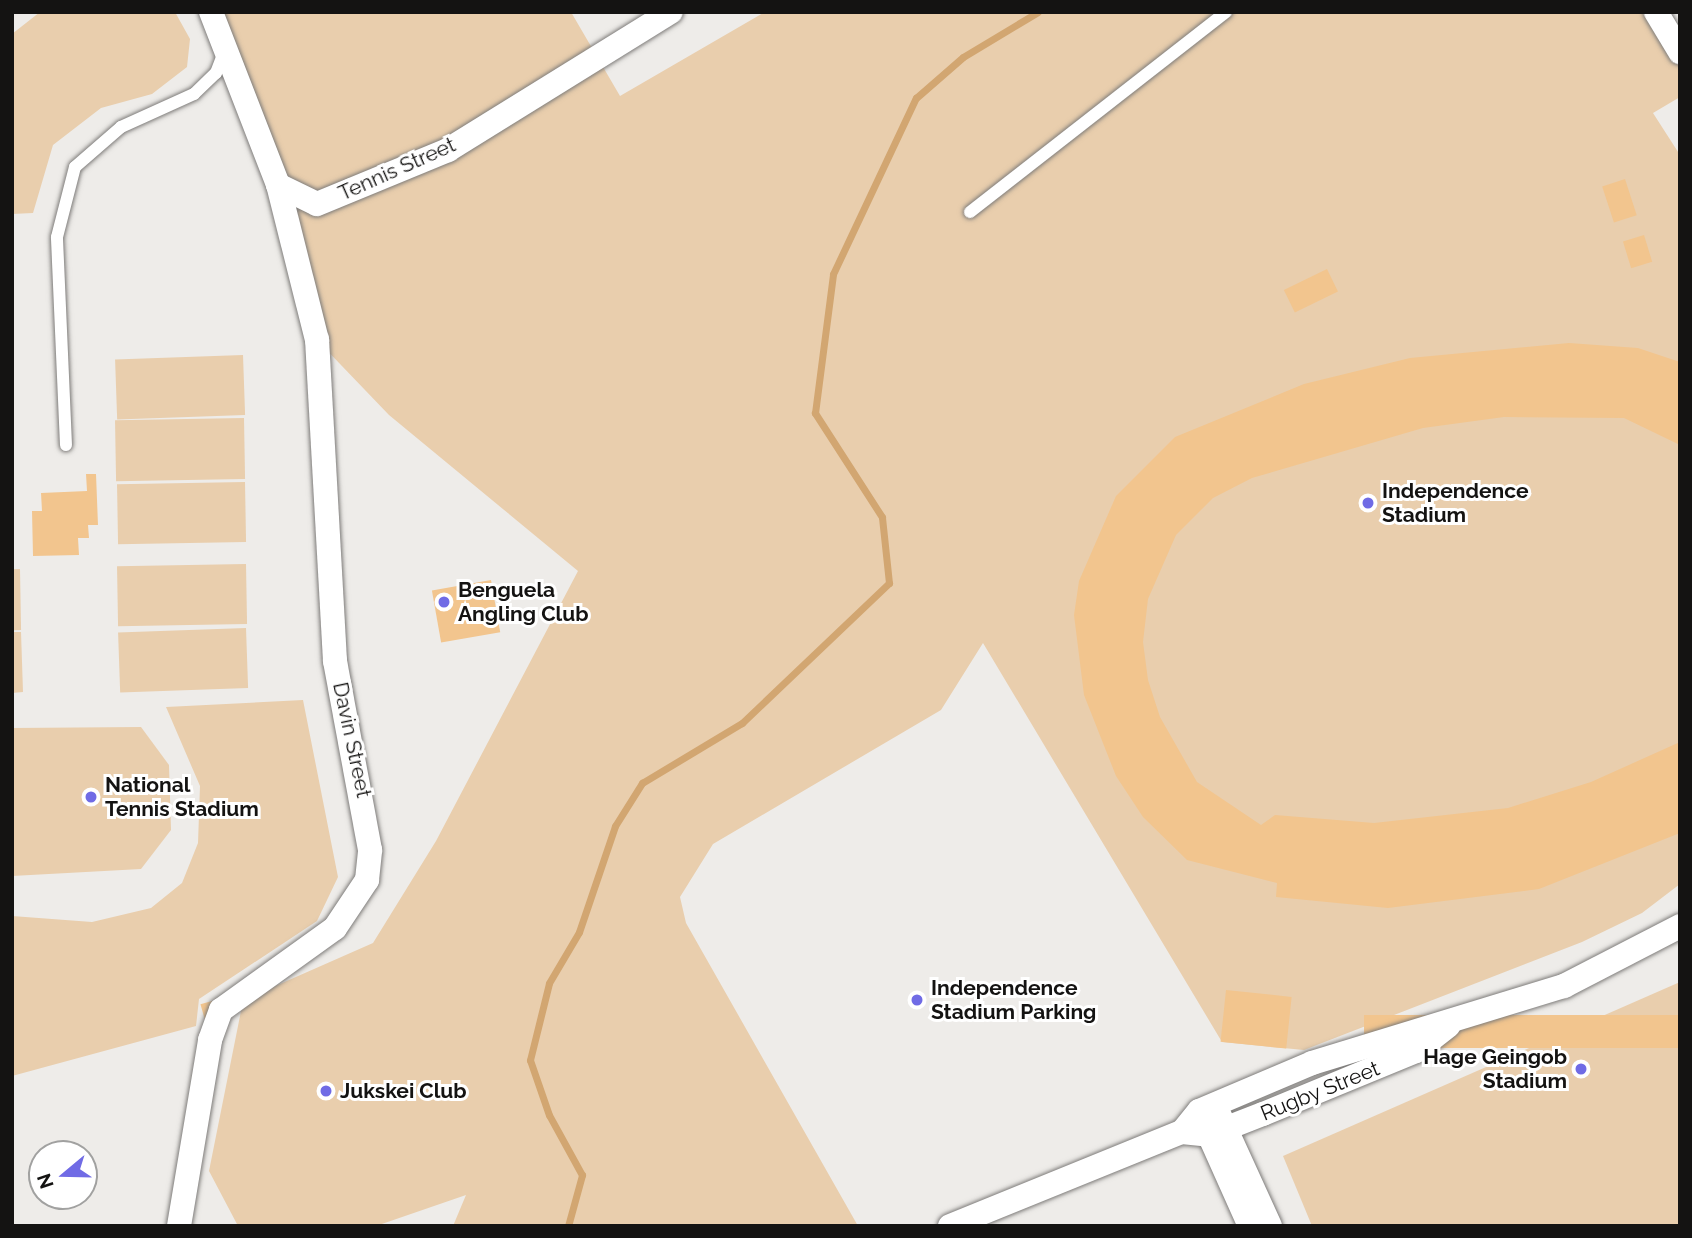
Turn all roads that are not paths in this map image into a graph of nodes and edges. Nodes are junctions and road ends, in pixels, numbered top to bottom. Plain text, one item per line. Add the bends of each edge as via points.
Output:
1 (211, 12) edge
2 (671, 12) edge
3 (1226, 12) edge
4 (1656, 12) edge
5 (225, 50) junction
6 (1680, 52) edge
7 (278, 185) junction
8 (970, 212) dead end
9 (66, 445) dead end
10 (1680, 926) edge
11 (1449, 1024) junction
12 (1207, 1107) junction
13 (1182, 1132) junction
14 (1218, 1132) junction
15 (179, 1226) edge
16 (950, 1226) edge
17 (1250, 1226) edge
18 (1270, 1226) edge

1 - 5 street
2 - 7 street, Tennis Street via 449,150 400,172 317,204
3 - 8 lane
4 - 6 street
5 - 7 street
5 - 9 lane via 216,73 194,94 121,127 75,167 57,237
7 - 15 street, Davin Street via 317,341 335,662 369,818 368,870 355,904 335,928 221,1010 210,1040
10 - 11 street, Rugby Street via 1564,986
11 - 12 street, Rugby Street via 1312,1063
11 - 14 street, Rugby Street via 1394,1062
12 - 13 street, Rugby Street
12 - 14 street
13 - 14 street, Rugby Street
13 - 16 street, Rugby Street
14 - 17 street
14 - 18 street

